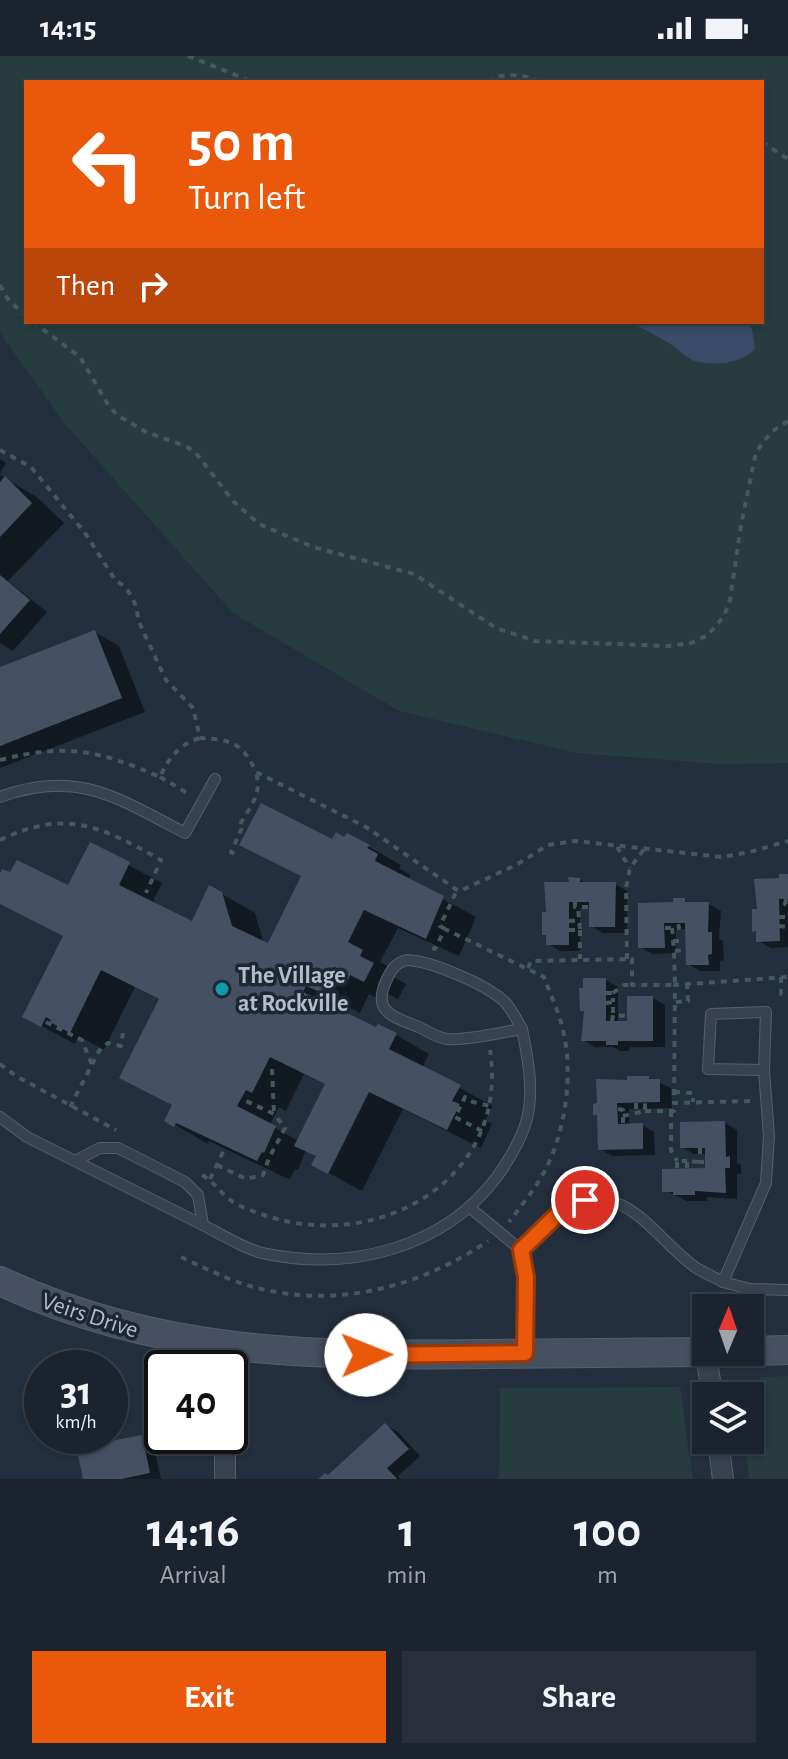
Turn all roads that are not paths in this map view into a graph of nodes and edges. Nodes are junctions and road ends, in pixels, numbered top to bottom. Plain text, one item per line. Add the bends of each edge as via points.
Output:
1 (215, 779) dead end
2 (0, 797) edge
3 (522, 1029) junction
4 (764, 1070) junction
5 (0, 1117) edge
6 (75, 1161) junction
7 (469, 1207) junction
8 (203, 1225) junction
9 (521, 1250) junction
10 (0, 1281) edge
11 (723, 1282) junction
12 (788, 1290) edge
13 (202, 1350) edge
14 (788, 1350) edge
15 (764, 1351) edge
16 (692, 1352) edge
17 (525, 1353) junction
18 (248, 1357) edge
19 (225, 1454) edge
20 (720, 1454) edge
21 (225, 1479) edge
22 (723, 1479) edge

1 - 2 lane via 185,833 95,789 33,788
3 - 3 lane via 493,992 428,963 399,962 383,989 384,1009 392,1016 447,1039
3 - 7 lane via 530,1065 527,1118 513,1154
4 - 4 lane via 766,1012 711,1014 708,1069
4 - 11 lane via 770,1148 766,1183
5 - 6 lane
6 - 8 lane
6 - 8 lane via 100,1148 118,1148 185,1182 198,1195
7 - 8 lane via 429,1236 375,1255 323,1261 264,1254
7 - 9 lane
9 - 11 lane via 564,1208 585,1200 614,1201 640,1215 695,1267
9 - 17 lane
10 - 13 street, Veirs Drive via 42,1301
11 - 12 lane
14 - 15 street
16 - 17 street, Veirs Drive
17 - 18 street, Veirs Drive
19 - 21 street
20 - 22 street

